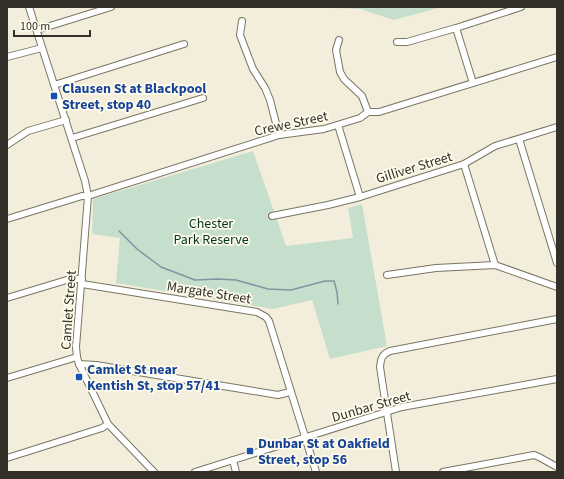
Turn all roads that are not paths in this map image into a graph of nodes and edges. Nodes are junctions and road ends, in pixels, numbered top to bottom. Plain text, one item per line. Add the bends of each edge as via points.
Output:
1 (29, 7) edge
2 (111, 7) edge
3 (521, 7) edge
4 (242, 21) dead end
5 (456, 28) junction
6 (37, 30) junction
7 (339, 40) dead end
8 (397, 42) dead end
9 (184, 44) dead end
10 (42, 48) junction
11 (557, 57) edge
12 (7, 58) edge
13 (473, 83) junction
14 (54, 84) junction
15 (203, 98) dead end
16 (368, 112) junction
17 (66, 120) junction
18 (338, 125) junction
19 (557, 127) edge
20 (279, 135) junction
21 (72, 138) junction
22 (519, 139) junction
23 (7, 145) edge
24 (464, 164) junction
25 (88, 196) junction
26 (360, 197) junction
27 (272, 216) dead end
28 (7, 219) edge
29 (557, 263) edge
30 (495, 265) junction
31 (387, 275) dead end
32 (82, 281) junction
33 (557, 287) edge
34 (7, 298) edge
35 (557, 319) edge
36 (77, 357) junction
37 (79, 364) junction
38 (7, 378) edge
39 (557, 379) edge
40 (290, 392) junction
41 (387, 412) junction
42 (108, 424) junction
43 (305, 438) junction
44 (7, 458) edge
45 (233, 460) junction
46 (557, 467) edge
47 (154, 472) edge
48 (195, 472) edge
49 (236, 472) edge
50 (316, 472) edge
51 (396, 472) edge
52 (443, 472) edge

1 - 6 street, Camlet Street
2 - 6 street
3 - 5 street
4 - 20 street via 240,34 253,70 270,100
5 - 8 street via 407,42
5 - 13 street
6 - 10 street, Camlet Street
7 - 16 street via 336,50 340,72 362,96
9 - 14 street
10 - 12 street
10 - 14 street, Camlet Street
11 - 13 street, Crewe Street
13 - 16 street, Crewe Street via 379,112
14 - 17 street, Camlet Street
15 - 21 street
16 - 18 street, Crewe Street via 360,118
17 - 21 street, Camlet Street
17 - 23 street via 28,131
18 - 20 street, Crewe Street
18 - 26 street
19 - 22 street, Gilliver Street
20 - 25 street, Crewe Street
21 - 25 street, Camlet Street
22 - 24 street, Gilliver Street via 495,146
22 - 29 street
24 - 26 street, Gilliver Street
24 - 30 street
25 - 28 street, Crewe Street
25 - 32 street, Camlet Street
26 - 27 street, Gilliver Street
30 - 31 street via 436,268
30 - 33 street
32 - 34 street, Margate Street via 70,279
32 - 36 street, Camlet Street
32 - 40 street, Margate Street via 258,312 269,322
35 - 41 street via 384,353 381,363
36 - 37 street, Camlet Street
36 - 38 street
37 - 40 street via 278,395
37 - 42 street, Camlet Street
39 - 41 street, Dunbar Street via 402,407
40 - 43 street, Margate Street
41 - 43 street, Dunbar Street
41 - 51 street
42 - 44 street
42 - 47 street, Camlet Street
43 - 45 street, Dunbar Street
43 - 50 street, Margate Street
45 - 48 street, Dunbar Street
45 - 49 street
46 - 52 street via 534,455

